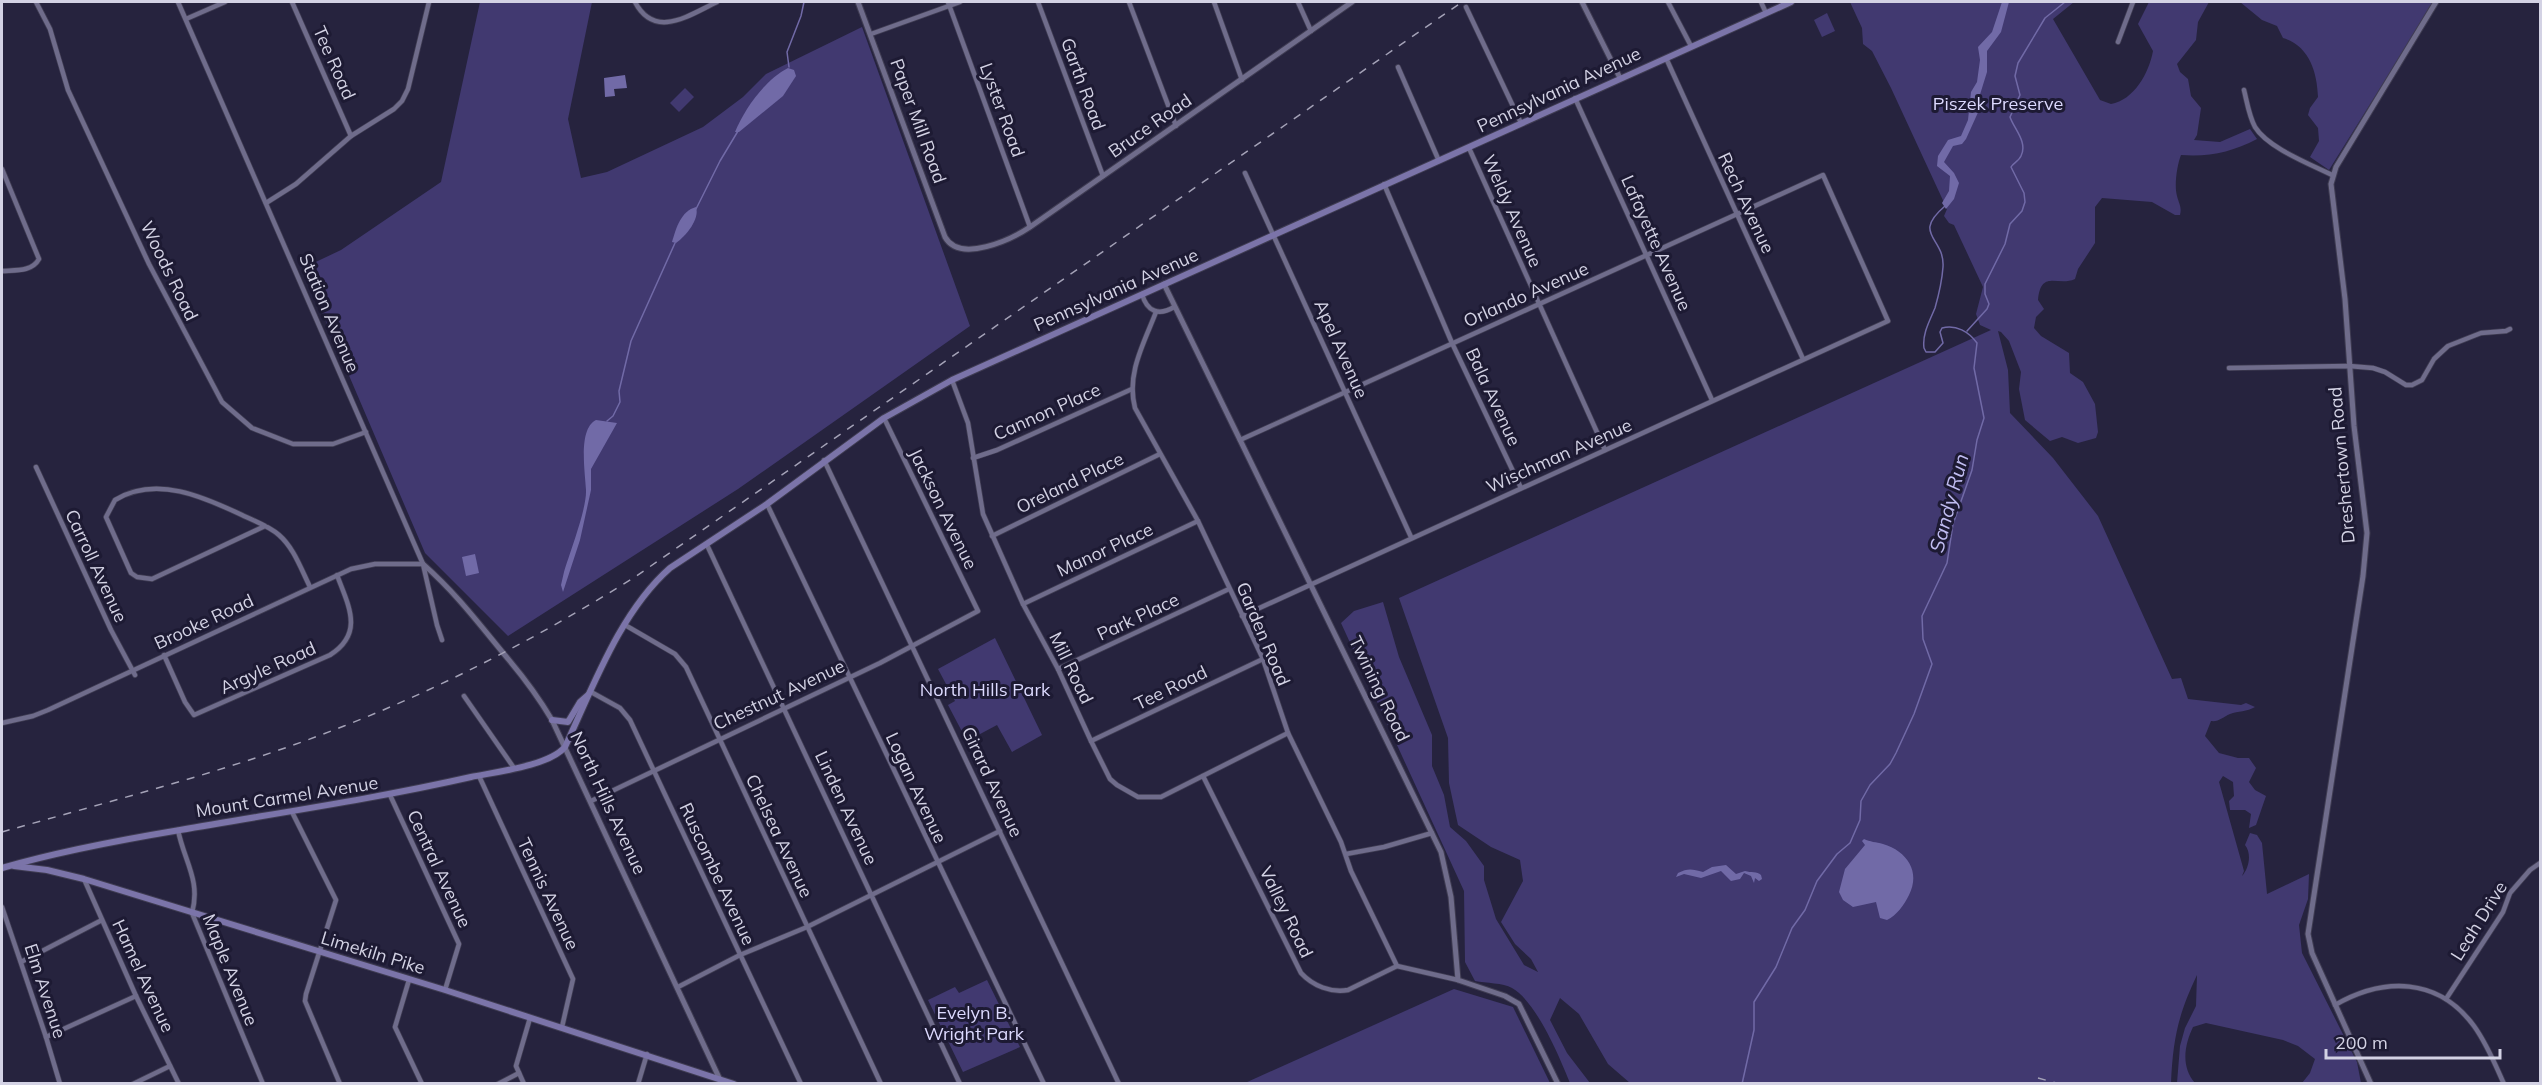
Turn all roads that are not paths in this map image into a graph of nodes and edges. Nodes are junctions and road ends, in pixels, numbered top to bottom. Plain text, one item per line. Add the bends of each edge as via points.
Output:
1 (36, 2) edge
2 (178, 2) edge
3 (225, 2) edge
4 (292, 2) edge
5 (429, 2) edge
6 (635, 2) edge
7 (717, 2) edge
8 (858, 2) edge
9 (960, 2) edge
10 (1038, 2) edge
11 (1129, 2) edge
12 (1214, 2) edge
13 (1298, 2) edge
14 (1352, 2) edge
15 (1582, 2) edge
16 (1668, 2) edge
17 (1761, 2) edge
18 (1791, 2) edge
19 (2133, 2) edge
20 (2436, 2) edge
21 (949, 4) edge
22 (1466, 7) dead end
23 (1766, 13) junction
24 (186, 20) junction
25 (1311, 30) junction
26 (871, 34) junction
27 (2118, 42) dead end
28 (1690, 46) junction
29 (1666, 57) junction
30 (1398, 67) dead end
31 (1620, 78) junction
32 (1242, 80) junction
33 (2244, 90) dead end
34 (1575, 98) junction
35 (1521, 123) junction
36 (1176, 126) junction
37 (351, 136) junction
38 (1468, 148) junction
39 (1439, 161) junction
40 (2, 169) edge
41 (1245, 173) dead end
42 (2332, 175) junction
43 (1103, 176) junction
44 (1384, 184) junction
45 (266, 202) junction
46 (1737, 216) junction
47 (1030, 227) junction
48 (1275, 235) junction
49 (954, 246) joint
50 (1647, 255) junction
51 (2, 271) edge
52 (1164, 284) junction
53 (1142, 294) junction
54 (1538, 304) junction
55 (1174, 307) junction
56 (1156, 312) junction
57 (1888, 321) joint
58 (2510, 329) dead end
59 (1452, 343) junction
60 (1803, 359) junction
61 (2349, 366) junction
62 (2229, 368) dead end
63 (952, 380) junction
64 (1132, 389) junction
65 (1345, 392) junction
66 (1712, 400) junction
67 (884, 418) junction
68 (366, 432) junction
69 (1240, 440) junction
70 (1605, 450) junction
71 (1160, 454) junction
72 (973, 458) junction
73 (824, 460) junction
74 (36, 467) dead end
75 (1521, 488) junction
76 (767, 504) junction
77 (1198, 521) junction
78 (265, 526) junction
79 (992, 536) junction
80 (1412, 537) junction
81 (707, 545) junction
82 (423, 564) junction
83 (337, 574) junction
84 (1311, 584) junction
85 (310, 587) junction
86 (1229, 589) junction
87 (1023, 603) junction
88 (978, 611) joint
89 (1242, 616) junction
90 (624, 625) junction
91 (442, 640) dead end
92 (913, 646) junction
93 (164, 656) junction
94 (1263, 659) junction
95 (1058, 669) junction
96 (134, 673) junction
97 (849, 677) junction
98 (591, 692) junction
99 (464, 696) dead end
100 (784, 707) junction
101 (552, 720) junction
102 (2, 723) edge
103 (1288, 733) junction
104 (720, 738) junction
105 (1090, 741) junction
106 (565, 747) junction
107 (514, 768) junction
108 (654, 770) junction
109 (479, 776) junction
110 (1203, 776) junction
111 (390, 795) junction
112 (591, 801) junction
113 (292, 812) junction
114 (178, 830) junction
115 (1000, 831) junction
116 (1432, 833) junction
117 (1346, 854) junction
118 (2541, 863) edge
119 (937, 864) junction
120 (10, 866) junction
121 (2, 868) edge
122 (84, 879) junction
123 (871, 894) junction
124 (2, 907) edge
125 (192, 913) junction
126 (102, 920) junction
127 (807, 927) junction
128 (320, 952) junction
129 (740, 956) junction
130 (21, 962) junction
131 (1396, 966) junction
132 (409, 980) junction
133 (1458, 981) junction
134 (678, 987) junction
135 (445, 990) junction
136 (136, 996) junction
137 (2446, 999) junction
138 (2335, 1005) junction
139 (530, 1017) junction
140 (562, 1027) junction
141 (46, 1037) junction
142 (647, 1054) junction
143 (170, 1066) junction
144 (519, 1073) junction
145 (720, 1080) edge
146 (60, 1083) edge
147 (133, 1083) edge
148 (179, 1083) edge
149 (263, 1083) edge
150 (340, 1083) edge
151 (422, 1083) edge
152 (498, 1083) edge
153 (524, 1083) edge
154 (638, 1083) edge
155 (734, 1083) edge
156 (801, 1083) edge
157 (881, 1083) edge
158 (959, 1083) edge
159 (1044, 1083) edge
160 (1119, 1083) edge
161 (1558, 1083) edge
162 (2371, 1083) edge
163 (2504, 1083) edge

1 - 68 street, Woods Road via 50,29 68,90 149,264 222,402 252,428 293,444 333,444
2 - 24 street, Station Avenue
3 - 24 street
4 - 37 street, Tee Road
5 - 37 street via 404,98
6 - 7 street via 650,19 668,22
8 - 26 street, Paper Mill Road
9 - 21 street
10 - 43 street, Garth Road
11 - 36 street
12 - 32 street
13 - 25 street
14 - 25 street, Bruce Road
15 - 31 street
16 - 28 street
17 - 23 street
18 - 23 main road, Pennsylvania Avenue
19 - 27 street
20 - 42 street
21 - 26 street
21 - 47 street, Lyster Road
22 - 35 street
23 - 28 main road, Pennsylvania Avenue
24 - 45 street, Station Avenue
25 - 32 street, Bruce Road
26 - 49 street, Paper Mill Road via 945,237
28 - 29 main road, Pennsylvania Avenue
29 - 31 main road, Pennsylvania Avenue
29 - 46 street, Rech Avenue
30 - 39 street
31 - 34 main road, Pennsylvania Avenue
32 - 36 street, Bruce Road
33 - 42 street via 2252,120 2263,136
34 - 35 main road, Pennsylvania Avenue
34 - 50 street, Lafayette Avenue
35 - 38 main road, Pennsylvania Avenue
36 - 43 street, Bruce Road
37 - 45 street via 291,188
38 - 39 main road, Pennsylvania Avenue
38 - 54 street, Weldy Avenue
39 - 44 main road, Pennsylvania Avenue
40 - 51 street via 38,253 38,261 28,269
41 - 48 street, Apel Avenue
42 - 61 street, Dreshertown Road
43 - 47 street, Bruce Road
44 - 48 main road, Pennsylvania Avenue
44 - 59 street, Bala Avenue
45 - 68 street, Station Avenue
46 - 50 street, Orlando Avenue
46 - 57 street, Orlando Avenue via 1822,175
46 - 60 street, Rech Avenue
47 - 49 street, Bruce Road via 997,245
48 - 52 main road, Pennsylvania Avenue
48 - 65 street, Apel Avenue
50 - 54 street, Orlando Avenue
50 - 66 street, Lafayette Avenue
52 - 53 main road, Pennsylvania Avenue
52 - 55 street, Twining Road
53 - 56 street via 1147,306
53 - 63 main road, Pennsylvania Avenue
54 - 59 street, Orlando Avenue
54 - 70 street, Weldy Avenue
55 - 56 street
55 - 69 street, Twining Road
56 - 64 street, Garden Road via 1134,371
57 - 60 street, Wischman Avenue
58 - 61 street via 2481,333 2448,346 2418,384 2406,385 2380,370
59 - 65 street, Orlando Avenue
59 - 75 street, Bala Avenue
60 - 66 street, Wischman Avenue
61 - 62 street
61 - 138 street, Dreshertown Road via 2367,533 2308,934 2312,953
63 - 67 main road, Pennsylvania Avenue
63 - 72 street, Mill Road via 968,423
64 - 71 street, Garden Road via 1135,408
64 - 72 street, Cannon Place
65 - 69 street, Orlando Avenue
65 - 80 street, Apel Avenue
66 - 70 street, Wischman Avenue
67 - 73 main road, Pennsylvania Avenue
67 - 88 street, Jackson Avenue
68 - 82 street, Station Avenue
69 - 84 street, Twining Road
70 - 75 street, Wischman Avenue
71 - 77 street, Garden Road
71 - 79 street, Oreland Place
72 - 79 street, Mill Road via 982,514
73 - 76 main road, Pennsylvania Avenue
73 - 92 street, Girard Avenue
74 - 96 street, Carroll Avenue
75 - 80 street, Wischman Avenue
76 - 81 main road, Pennsylvania Avenue
76 - 97 street, Logan Avenue
77 - 86 street, Garden Road
77 - 87 street, Manor Place
78 - 78 street via 183,566 144,579 131,573 106,517 115,500 155,490 187,492 209,499
78 - 85 street via 288,544
79 - 87 street, Mill Road
80 - 84 street, Wischman Avenue
81 - 90 main road, Pennsylvania Avenue via 658,579
81 - 100 street, Linden Avenue
82 - 83 street, Brooke Road via 375,564
82 - 91 street, Station Avenue
82 - 101 street, North Hills Avenue via 480,622 536,693
83 - 85 street, Brooke Road
83 - 93 street, Argyle Road via 351,629 344,643 330,654 194,715
84 - 89 street, Wischman Avenue
84 - 116 street, Twining Road
85 - 93 street, Brooke Road
86 - 89 street, Garden Road
86 - 95 street, Park Place
87 - 95 street, Mill Road
88 - 92 street, Chestnut Avenue
89 - 94 street, Garden Road
90 - 98 main road, Pennsylvania Avenue
90 - 104 street, Chelsea Avenue via 682,659
92 - 97 street, Chestnut Avenue
92 - 115 street, Girard Avenue
93 - 96 street, Brooke Road
94 - 103 street, Garden Road
94 - 105 street, Tee Road
95 - 105 street, Mill Road
96 - 102 street, Brooke Road via 33,716
97 - 100 street, Chestnut Avenue
97 - 119 street, Logan Avenue
98 - 101 main road via 568,722
98 - 106 main road, Pennsylvania Avenue
98 - 108 street, Ruscombe Avenue via 627,714
99 - 107 street
100 - 104 street, Chestnut Avenue
100 - 123 street, Linden Avenue
101 - 106 street, North Hills Avenue
103 - 110 street, Mill Road
103 - 117 street, Garden Road
104 - 108 street, Chestnut Avenue
104 - 127 street, Chelsea Avenue
105 - 110 street, Mill Road via 1110,779 1138,797 1161,797
106 - 107 main road, Mount Carmel Avenue via 553,756
106 - 112 street, North Hills Avenue
107 - 109 main road, Mount Carmel Avenue
108 - 112 street, Chestnut Avenue
108 - 129 street, Ruscombe Avenue
109 - 111 main road, Mount Carmel Avenue
109 - 140 street, Tennis Avenue via 573,979
110 - 131 street, Valley Road via 1306,978 1326,989 1348,990
111 - 113 main road, Mount Carmel Avenue
111 - 135 street, Central Avenue via 459,944
112 - 134 street, North Hills Avenue
113 - 114 main road, Mount Carmel Avenue
113 - 128 street via 336,900
114 - 120 main road, Mount Carmel Avenue via 50,854
114 - 125 street, Maple Avenue via 194,879
115 - 119 street
115 - 160 street, Girard Avenue
116 - 117 street via 1384,848
116 - 133 street, Twining Road via 1447,870
117 - 131 street, Garden Road
118 - 137 street, Leah Drive via 2510,893 2503,912
119 - 123 street
119 - 159 street, Logan Avenue
120 - 121 main road, Limekiln Pike
120 - 122 main road, Limekiln Pike
122 - 125 main road, Limekiln Pike
122 - 126 street, Hamel Avenue
123 - 127 street
123 - 158 street, Linden Avenue
124 - 130 street, Elm Avenue
125 - 128 main road, Limekiln Pike
125 - 149 street, Maple Avenue
126 - 130 street
126 - 136 street, Hamel Avenue
127 - 129 street
127 - 157 street, Chelsea Avenue
128 - 132 main road, Limekiln Pike
128 - 150 street via 305,1001
129 - 134 street
129 - 156 street, Ruscombe Avenue
130 - 141 street, Elm Avenue
131 - 133 street
132 - 135 main road, Limekiln Pike
132 - 151 street via 396,1027
133 - 161 street via 1519,1004
134 - 145 street, North Hills Avenue
135 - 139 main road, Limekiln Pike
136 - 141 street
136 - 143 street, Hamel Avenue
137 - 138 street via 2420,988 2388,986 2363,991
137 - 163 street via 2475,1028
138 - 162 street, Dreshertown Road
139 - 140 main road, Limekiln Pike
139 - 144 street via 516,1066
140 - 142 main road, Limekiln Pike
141 - 146 street, Elm Avenue
142 - 145 main road, Limekiln Pike
142 - 154 street
143 - 147 street
143 - 148 street, Hamel Avenue
144 - 152 street
144 - 153 street
145 - 155 main road, Limekiln Pike

